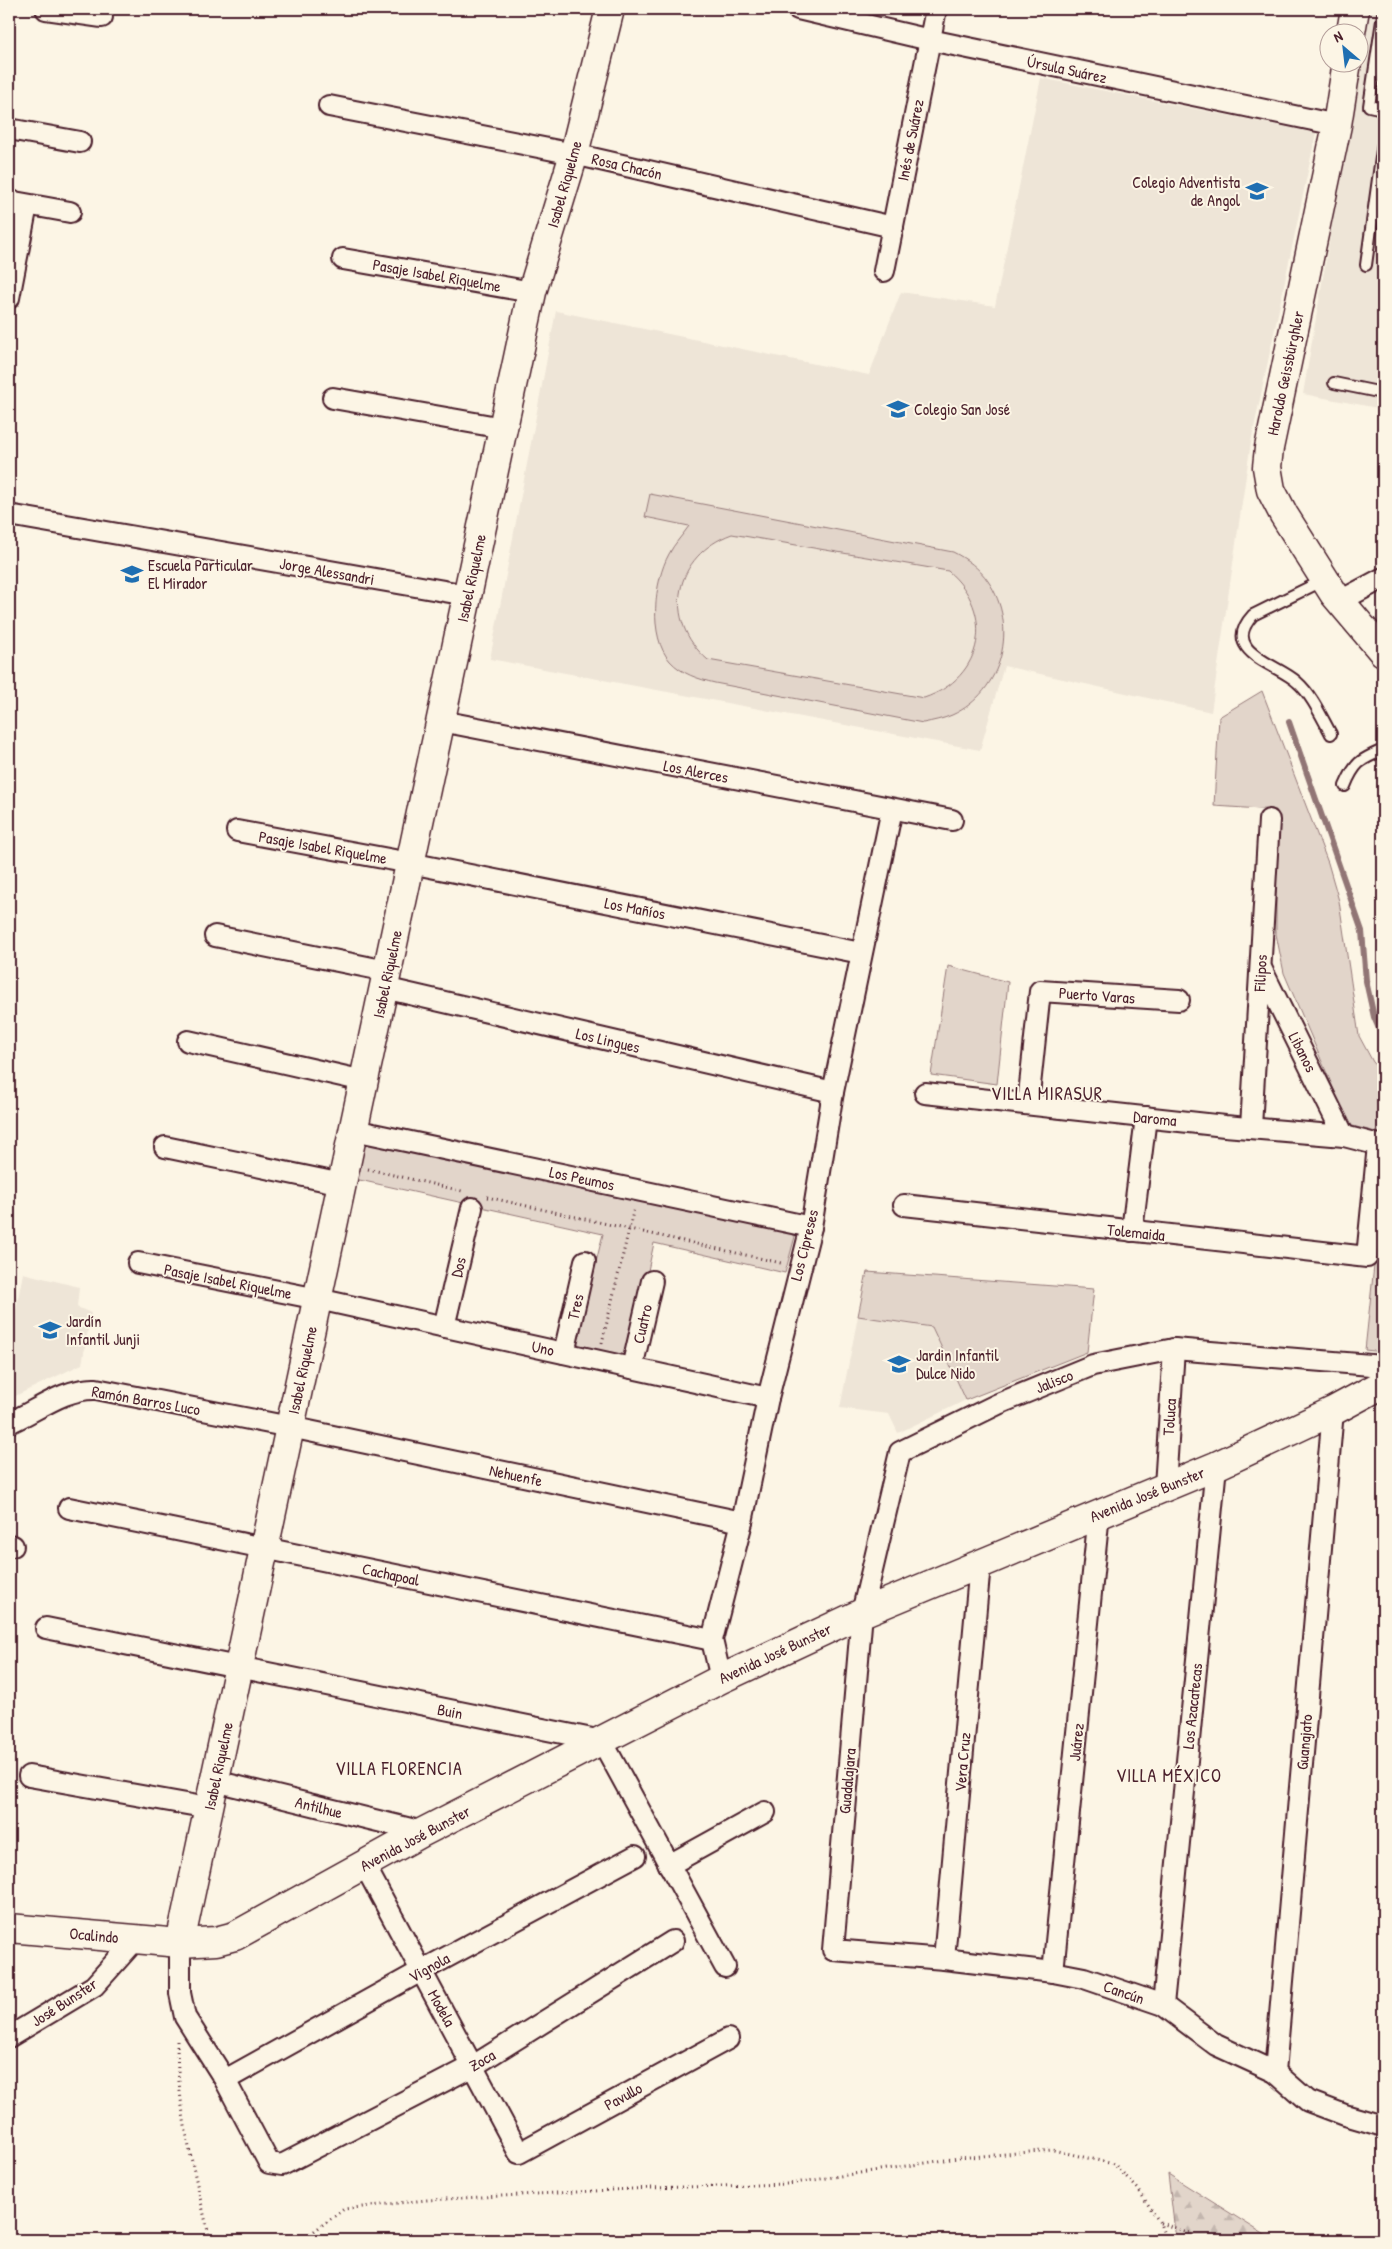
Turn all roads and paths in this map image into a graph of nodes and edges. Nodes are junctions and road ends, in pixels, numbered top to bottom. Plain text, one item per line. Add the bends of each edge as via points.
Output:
1 (46, 9) edge
2 (610, 9) edge
3 (798, 9) edge
4 (936, 9) edge
5 (1355, 9) edge
6 (1379, 9) edge
7 (1383, 10) edge
8 (1383, 14) edge
9 (102, 17) dead end
10 (1353, 22) edge
11 (930, 40) junction
12 (1345, 72) edge
13 (329, 106) dead end
14 (1383, 109) edge
15 (1337, 124) junction
16 (9, 129) edge
17 (80, 142) dead end
18 (1383, 142) edge
19 (574, 154) junction
20 (18, 203) edge
21 (70, 212) dead end
22 (893, 227) junction
23 (343, 259) dead end
24 (1366, 265) dead end
25 (884, 271) dead end
26 (532, 292) junction
27 (9, 298) edge
28 (1334, 383) dead end
29 (1383, 393) edge
30 (333, 398) dead end
31 (503, 428) junction
32 (9, 515) edge
33 (1383, 578) edge
34 (1332, 590) junction
35 (467, 595) junction
36 (1383, 652) edge
37 (441, 721) junction
38 (1331, 734) dead end
39 (1383, 750) edge
40 (1345, 786) dead end
41 (892, 809) junction
42 (952, 820) dead end
43 (1269, 820) dead end
44 (237, 831) dead end
45 (410, 863) junction
46 (215, 936) dead end
47 (861, 954) junction
48 (1261, 969) junction
49 (385, 980) junction
50 (1179, 1000) dead end
51 (188, 1041) dead end
52 (364, 1081) junction
53 (833, 1092) junction
54 (925, 1093) dead end
55 (1028, 1104) junction
56 (1146, 1118) junction
57 (1251, 1127) junction
58 (354, 1130) junction
59 (1344, 1136) junction
60 (1381, 1146) edge
61 (165, 1147) dead end
62 (344, 1174) junction
63 (638, 1190) junction
64 (473, 1198) junction
65 (904, 1205) dead end
66 (811, 1227) junction
67 (629, 1230) junction
68 (1132, 1232) junction
69 (585, 1261) dead end
70 (138, 1263) dead end
71 (799, 1267) junction
72 (652, 1281) dead end
73 (318, 1299) junction
74 (444, 1326) junction
75 (1174, 1349) junction
76 (564, 1353) junction
77 (598, 1360) junction
78 (1383, 1366) edge
79 (632, 1368) junction
80 (1383, 1384) edge
81 (768, 1398) junction
82 (1333, 1412) junction
83 (9, 1423) edge
84 (290, 1427) junction
85 (1216, 1466) junction
86 (1165, 1486) junction
87 (69, 1508) dead end
88 (1099, 1513) junction
89 (742, 1522) junction
90 (265, 1548) junction
91 (980, 1564) junction
92 (862, 1612) junction
93 (46, 1628) dead end
94 (712, 1640) junction
95 (239, 1668) junction
96 (721, 1679) junction
97 (602, 1741) junction
98 (29, 1776) dead end
99 (215, 1781) junction
100 (209, 1808) junction
101 (765, 1812) dead end
102 (423, 1832) junction
103 (635, 1856) dead end
104 (364, 1864) junction
105 (670, 1865) junction
106 (9, 1928) edge
107 (136, 1939) junction
108 (672, 1941) dead end
109 (180, 1943) junction
110 (833, 1950) joint
111 (944, 1959) junction
112 (725, 1967) dead end
113 (421, 1971) junction
114 (1053, 1972) junction
115 (1163, 2005) junction
116 (185, 2017) junction
117 (9, 2037) edge
118 (728, 2039) dead end
119 (473, 2066) junction
120 (1275, 2072) junction
121 (225, 2080) junction
122 (1383, 2126) edge
123 (519, 2153) joint
124 (1160, 2224) junction
125 (210, 2240) edge
126 (302, 2240) edge
127 (1166, 2240) edge
128 (1200, 2240) edge

1 - 9 street
2 - 19 street, Isabel Riquelme
3 - 11 street, Úrsula Suárez
4 - 11 street, Inés de Suárez
5 - 10 street
6 - 7 lane
8 - 14 lane via 1369,106
11 - 15 street, Úrsula Suárez
11 - 22 street, Inés de Suárez
12 - 15 street, Haroldo Geissbürghler
13 - 19 street, Rosa Chacón
15 - 34 street, Haroldo Geissbürghler via 1267,467 1271,490
16 - 17 street
18 - 24 lane
19 - 22 street, Rosa Chacón
19 - 26 street, Isabel Riquelme
20 - 21 street
20 - 27 street
22 - 25 street, Inés de Suárez
23 - 26 street, Pasaje Isabel Riquelme
26 - 31 street, Isabel Riquelme
28 - 29 lane
30 - 31 street
31 - 35 street, Isabel Riquelme
32 - 35 street, Jorge Alessandri
33 - 34 street
34 - 36 street, Haroldo Geissbürghler
34 - 38 lane via 1253,615 1244,629 1246,646 1257,659 1286,673 1307,692
35 - 37 street, Isabel Riquelme
37 - 41 street, Los Alerces
37 - 45 street, Isabel Riquelme
39 - 40 lane via 1352,767
41 - 42 street, Los Alerces
41 - 47 street, Los Cipreses
43 - 48 street, Filipos
44 - 45 street, Pasaje Isabel Riquelme
45 - 47 street, Los Mañíos
45 - 49 street, Isabel Riquelme
46 - 49 street
47 - 53 street, Los Cipreses
48 - 57 street, Filipos
48 - 59 street, Libanos
49 - 52 street, Isabel Riquelme
49 - 53 street, Los Lingues
50 - 55 street, Puerto Varas via 1040,991
51 - 52 street
52 - 58 street, Isabel Riquelme
53 - 66 street, Los Cipreses
54 - 55 street, Daroma
55 - 56 street, Daroma
56 - 57 street, Daroma
56 - 68 street
57 - 59 street, Daroma
58 - 62 street, Isabel Riquelme
58 - 63 street, Los Peumos
59 - 60 street, Daroma
60 - 68 street, Tolemaida via 1367,1257
61 - 62 street
62 - 64 path
62 - 73 street, Isabel Riquelme
63 - 66 street, Los Peumos
63 - 67 path
64 - 67 path
64 - 74 street, Dos
65 - 68 street, Tolemaida
66 - 71 street, Los Cipreses
67 - 71 path
67 - 77 path
69 - 76 street, Tres
70 - 73 street, Pasaje Isabel Riquelme
71 - 81 street, Los Cipreses
72 - 79 street, Cuatro
73 - 74 street, Uno
73 - 84 street, Isabel Riquelme
74 - 76 street, Uno
75 - 78 street, Jalisco
75 - 86 street, Toluca
75 - 92 street, Jalisco via 1093,1365 998,1404 900,1452
76 - 77 street, Uno
77 - 79 street, Uno
79 - 81 street, Uno
80 - 82 street, Avenida José Bunster
81 - 89 street, Los Cipreses
82 - 85 street, Avenida José Bunster
82 - 120 street, Guanajato
83 - 84 street, Ramón Barros Luco via 70,1392 96,1389
84 - 89 street, Nehuenfe
84 - 90 street, Isabel Riquelme
85 - 86 street, Avenida José Bunster
85 - 115 street, Los Azacatecas
86 - 88 street, Avenida José Bunster
87 - 90 street, Cachapoal
88 - 91 street, Avenida José Bunster
88 - 114 street, Juárez
89 - 94 street, Los Cipreses
90 - 94 street, Cachapoal
90 - 95 street, Isabel Riquelme
91 - 92 street, Avenida José Bunster
91 - 111 street, Vera Cruz
92 - 96 street, Avenida José Bunster
92 - 110 street, Guadalajara
93 - 95 street, Buin
94 - 96 street, Los Cipreses
95 - 97 street, Buin
95 - 99 street, Isabel Riquelme
96 - 97 street, Avenida José Bunster
97 - 102 street, Avenida José Bunster
97 - 105 street
98 - 100 street
99 - 100 street, Isabel Riquelme
99 - 102 street, Antilhue
100 - 109 street, Isabel Riquelme
101 - 105 street
102 - 104 street, Avenida José Bunster
103 - 113 street, Vignola
104 - 109 street, Avenida José Bunster via 235,1936 216,1941
104 - 113 street, Modela
105 - 112 street
106 - 107 street, Ocalindo
107 - 109 street, Ocalindo
107 - 117 street, José Bunster via 94,1986
108 - 119 street, Zoca
109 - 116 street via 180,1993
110 - 111 street, Cancún
111 - 114 street, Cancún
113 - 119 street, Modela
113 - 121 street, Vignola
114 - 115 street, Cancún via 1084,1978
115 - 120 street, Cancún via 1216,2045
116 - 121 street
116 - 125 path via 176,2037 177,2063 188,2146
118 - 123 street, Pavullo
119 - 121 street, Zoca via 282,2165 269,2163
119 - 123 street, Modela
120 - 122 street, Cancún via 1308,2102
124 - 126 path via 1138,2189 1114,2164 1053,2150 958,2158 788,2184 426,2200 344,2209
124 - 127 path
124 - 128 path via 1188,2232

